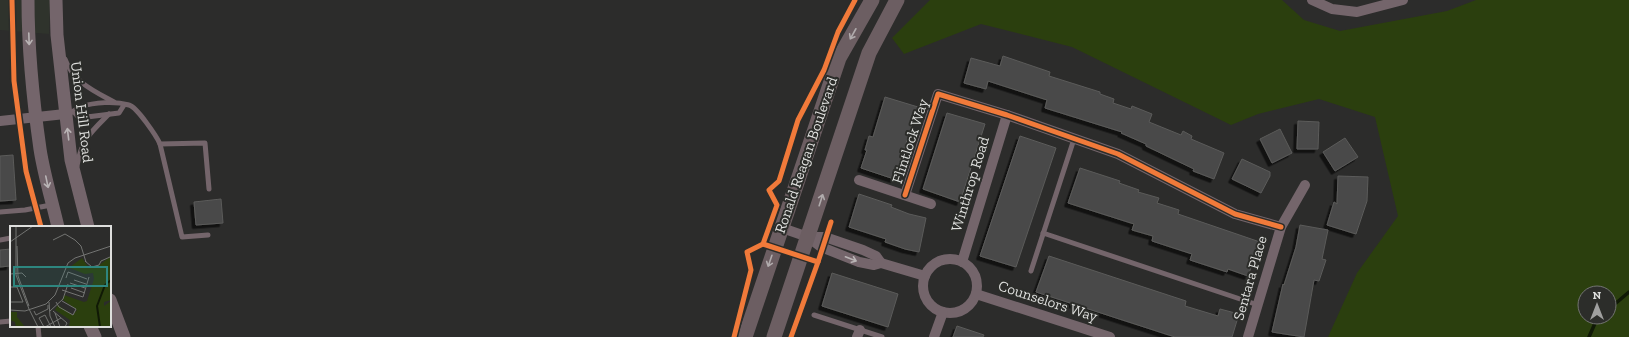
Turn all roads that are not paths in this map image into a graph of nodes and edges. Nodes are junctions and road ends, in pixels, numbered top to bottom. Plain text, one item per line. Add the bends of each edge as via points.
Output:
1 (28, 0) edge
2 (56, 0) edge
3 (872, 0) edge
4 (897, 0) edge
5 (1312, 0) edge
6 (1404, 0) edge
7 (57, 35) junction
8 (114, 102) junction
9 (124, 105) junction
10 (70, 113) junction
11 (109, 114) junction
12 (1007, 115) junction
13 (37, 117) junction
14 (0, 121) edge
15 (1074, 138) junction
16 (160, 144) junction
17 (75, 177) junction
18 (859, 180) dead end
19 (1305, 185) dead end
20 (210, 189) dead end
21 (905, 195) junction
22 (52, 204) junction
23 (931, 204) dead end
24 (0, 212) edge
25 (58, 226) edge
26 (88, 226) edge
27 (1281, 227) junction
28 (782, 228) junction
29 (1043, 233) junction
30 (208, 235) dead end
31 (808, 237) junction
32 (10, 238) edge
33 (0, 240) edge
34 (962, 262) junction
35 (1031, 271) dead end
36 (925, 276) junction
37 (976, 294) junction
38 (111, 303) edge
39 (1258, 305) junction
40 (942, 312) junction
41 (814, 314) dead end
42 (10, 321) edge
43 (0, 322) edge
44 (38, 327) edge
45 (90, 327) edge
46 (859, 334) edge
47 (39, 337) edge
48 (95, 337) edge
49 (124, 337) edge
50 (745, 337) edge
51 (774, 337) edge
52 (882, 337) edge
53 (934, 337) edge
54 (1110, 337) edge
55 (1248, 337) edge

1 -> 13 street via 29,52
2 - 7 street, Union Hill Road
3 -> 28 main road, Ronald Reagan Boulevard via 839,58
31 -> 4 main road, Ronald Reagan Boulevard via 869,53
5 - 6 street via 1332,9 1358,12
7 - 8 lane via 67,66 74,76 84,85
7 - 10 street, Union Hill Road
8 - 9 lane
8 - 10 lane via 79,107
9 - 11 lane via 119,113
9 - 16 lane via 131,105 156,135
10 - 11 lane via 79,118
10 - 13 street
17 -> 10 street, Union Hill Road via 71,160
11 - 17 lane via 86,137 79,153
12 - 15 street
12 - 21 street, Flintlock Way via 938,94
12 - 34 street, Winthrop Road
13 - 14 street
13 -> 22 street via 40,150
15 - 27 street via 1118,154 1235,214
15 - 29 lane
16 - 20 lane via 205,143
16 - 30 lane via 182,237
17 - 26 street, Union Hill Road
18 - 21 street
19 - 27 street, Sentara Place
21 - 23 street
22 - 24 lane
22 - 25 street
27 - 39 street, Sentara Place
28 - 31 street
28 -> 50 main road, Ronald Reagan Boulevard
29 - 35 lane
29 - 39 lane
31 - 36 street via 825,237 876,256 881,263
31 - 51 main road, Ronald Reagan Boulevard
32 - 33 lane
34 - 36 street via 952,259 939,261
34 - 37 street via 971,268 975,275
36 - 40 street via 925,297 934,308
37 - 40 street via 972,303 960,311
37 - 54 street, Counselors Way
38 - 49 street
39 - 55 street, Sentara Place
40 - 53 street
41 - 46 lane
42 - 43 lane
44 - 47 lane
45 - 48 street
46 - 52 lane

